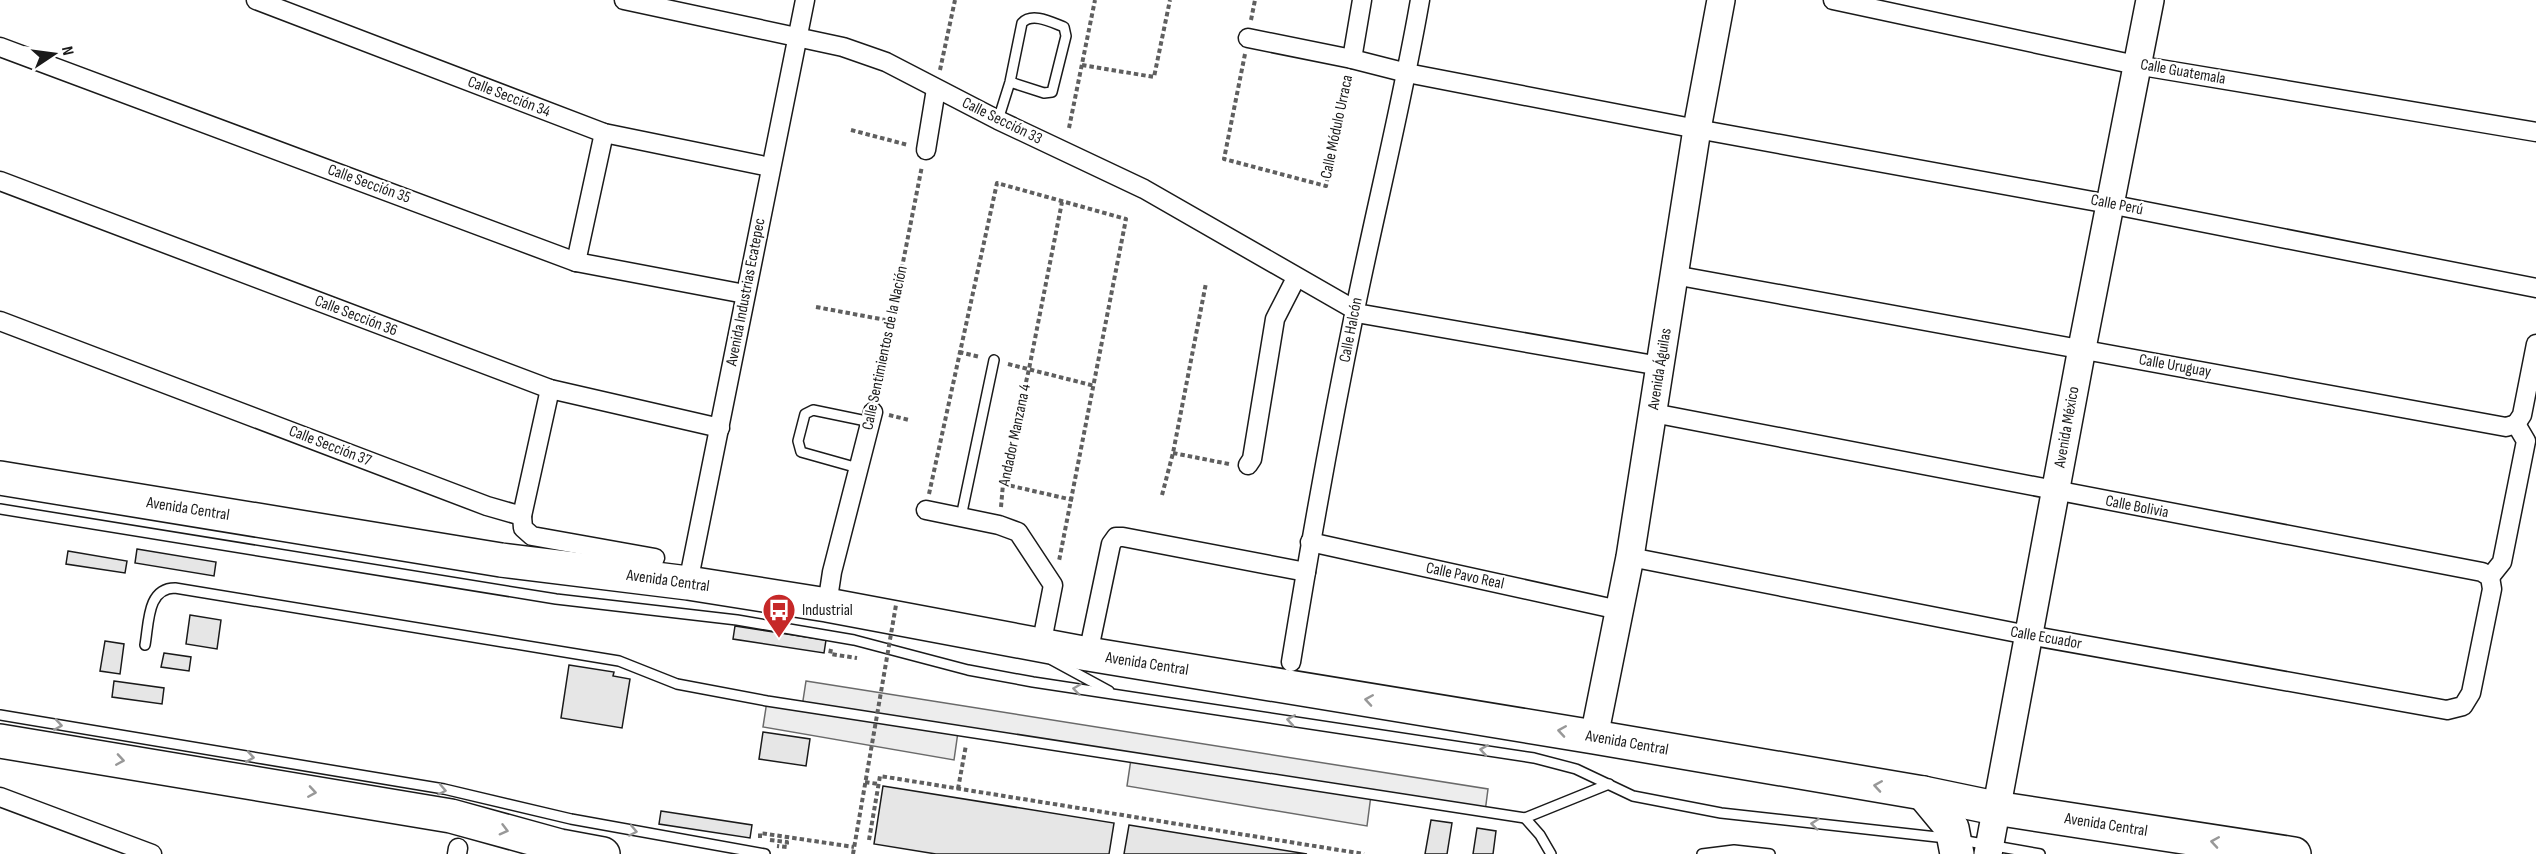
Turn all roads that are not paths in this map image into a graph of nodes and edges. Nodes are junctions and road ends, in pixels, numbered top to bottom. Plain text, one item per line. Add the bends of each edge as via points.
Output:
1 (256, 0) edge
2 (626, 0) edge
3 (805, 0) edge
4 (1362, 0) edge
5 (1420, 0) edge
6 (1721, 0) edge
7 (1833, 0) edge
8 (2150, 0) edge
9 (797, 38) junction
10 (1248, 38) road end
11 (0, 46) edge
12 (1352, 59) junction
13 (2136, 64) junction
14 (1407, 73) junction
15 (1010, 82) junction
16 (936, 88) junction
17 (998, 120) junction
18 (1697, 129) junction
19 (2536, 132) edge
20 (604, 133) junction
21 (926, 150) road end
22 (770, 167) junction
23 (0, 181) edge
24 (2109, 204) junction
25 (576, 262) junction
26 (1674, 274) junction
27 (1296, 278) junction
28 (2536, 288) edge
29 (745, 294) junction
30 (1355, 311) junction
31 (0, 321) edge
32 (2536, 344) edge
33 (2082, 348) junction
34 (994, 360) road end
35 (1660, 366) junction
36 (550, 389) junction
37 (1653, 412) junction
38 (872, 417) joint
39 (2516, 424) junction
40 (720, 428) junction
41 (0, 464) edge
42 (1248, 465) road end
43 (858, 468) junction
44 (0, 478) edge
45 (38, 484) junction
46 (2056, 492) junction
47 (0, 509) edge
48 (926, 510) road end
49 (522, 516) junction
50 (961, 517) junction
51 (1310, 542) junction
52 (1630, 557) junction
53 (654, 558) dead end
54 (1306, 572) junction
55 (2490, 577) junction
56 (688, 583) junction
57 (827, 605) junction
58 (1619, 610) junction
59 (2028, 634) junction
60 (1033, 644) junction
61 (146, 645) dead end
62 (1088, 654) junction
63 (1291, 663) dead end
64 (1113, 694) junction
65 (0, 715) edge
66 (1594, 737) junction
67 (0, 741) edge
68 (1609, 784) junction
69 (1923, 793) junction
70 (0, 797) edge
71 (1995, 808) junction
72 (1526, 818) junction
73 (1956, 847) edge
74 (1988, 850) edge
75 (152, 854) edge
76 (603, 854) edge
77 (765, 854) edge
78 (1551, 854) edge
79 (1702, 854) edge
80 (1770, 854) edge
81 (2040, 854) edge
82 (2294, 854) edge

1 - 20 street, Calle Sección 34
2 - 9 street, Calle Sección 33
3 - 9 street, Avenida Industrias Ecatepec
4 - 12 street, Calle Módulo Urraca
5 - 14 street, Calle Halcón
6 - 18 street, Avenida Águilas
7 - 13 street, Calle Guatemala
8 - 13 street, Avenida México
9 - 16 street, Calle Sección 33 via 870,55
9 - 22 street, Avenida Industrias Ecatepec
10 - 12 street, Calle Módulo Urraca
11 - 25 street, Calle Sección 35
12 - 14 street, Calle Módulo Urraca
13 - 19 street, Calle Guatemala
13 - 24 street, Avenida México
14 - 18 street, Calle Módulo Urraca
14 - 30 street, Calle Halcón
15 - 15 lane via 1024,20 1035,18 1064,27 1066,36 1053,92 1044,93
15 - 17 lane
16 - 17 street, Calle Sección 33
16 - 21 street
17 - 27 street, Calle Sección 33 via 1144,189
18 - 24 street, Calle Perú
18 - 26 street, Avenida Águilas
20 - 22 street, Calle Sección 34
20 - 25 street
22 - 29 street, Avenida Industrias Ecatepec
23 - 36 street, Calle Sección 36
24 - 28 street, Calle Perú
24 - 33 street, Avenida México
25 - 29 street, Calle Sección 35
26 - 33 street, Calle Uruguay
26 - 35 street, Avenida Águilas
27 - 30 street, Calle Sección 33
27 - 42 street via 1275,319
29 - 40 street, Avenida Industrias Ecatepec
30 - 35 street, Calle Sección 33
30 - 51 street, Calle Halcón
31 - 49 street, Calle Sección 37
32 - 39 street via 2522,415
33 - 39 street, Calle Uruguay via 2506,427
33 - 46 street, Avenida México
34 - 50 lane
35 - 37 street, Avenida Águilas
36 - 40 street, Calle Sección 36
36 - 49 street
37 - 46 street, Calle Bolivia
37 - 52 street, Avenida Águilas
38 - 43 street, Calle Sentimientos de la Nación
38 - 43 lane via 813,410 805,414 798,441 801,452
39 - 55 street via 2526,441 2502,562
40 - 56 street, Avenida Industrias Ecatepec
41 - 45 street
43 - 57 street, Calle Sentimientos de la Nación
44 - 45 highway, Avenida Central
45 - 56 highway, Avenida Central via 501,560
46 - 55 street, Calle Bolivia via 2482,572
46 - 59 street, Avenida México
64 -> 47 lane via 968,670 854,640 737,620 556,599
48 - 50 street
49 - 53 street via 523,528 532,536
50 - 60 street via 1018,532 1053,585
51 - 54 street, Calle Halcón
51 - 58 street, Calle Pavo Real
52 - 58 street, Avenida Águilas
52 - 59 street, Calle Ecuador
54 - 62 street via 1116,537 1111,544
54 - 63 street, Calle Halcón
55 - 59 street, Calle Ecuador via 2492,589 2471,693 2463,706 2447,710
56 - 57 highway, Avenida Central
57 - 60 highway, Avenida Central
58 - 66 street, Avenida Águilas
59 - 71 street, Avenida México
60 - 62 highway, Avenida Central
60 - 64 lane
61 - 72 lane via 154,597 159,591 175,588 619,661 677,684 767,702
66 -> 62 highway, Avenida Central
68 -> 64 lane via 1576,769 1534,758
65 -> 77 lane via 444,789 571,819
69 -> 66 highway, Avenida Central
67 -> 76 highway via 451,816
68 - 72 lane
73 -> 68 lane via 1721,813 1633,796
69 - 71 highway, Avenida Central
69 - 73 highway via 1947,819
70 - 75 street
71 - 74 street, Avenida México
82 -> 71 highway, Avenida Central
72 - 78 lane
73 - 74 lane
74 - 81 lane
79 - 80 lane via 1734,850

